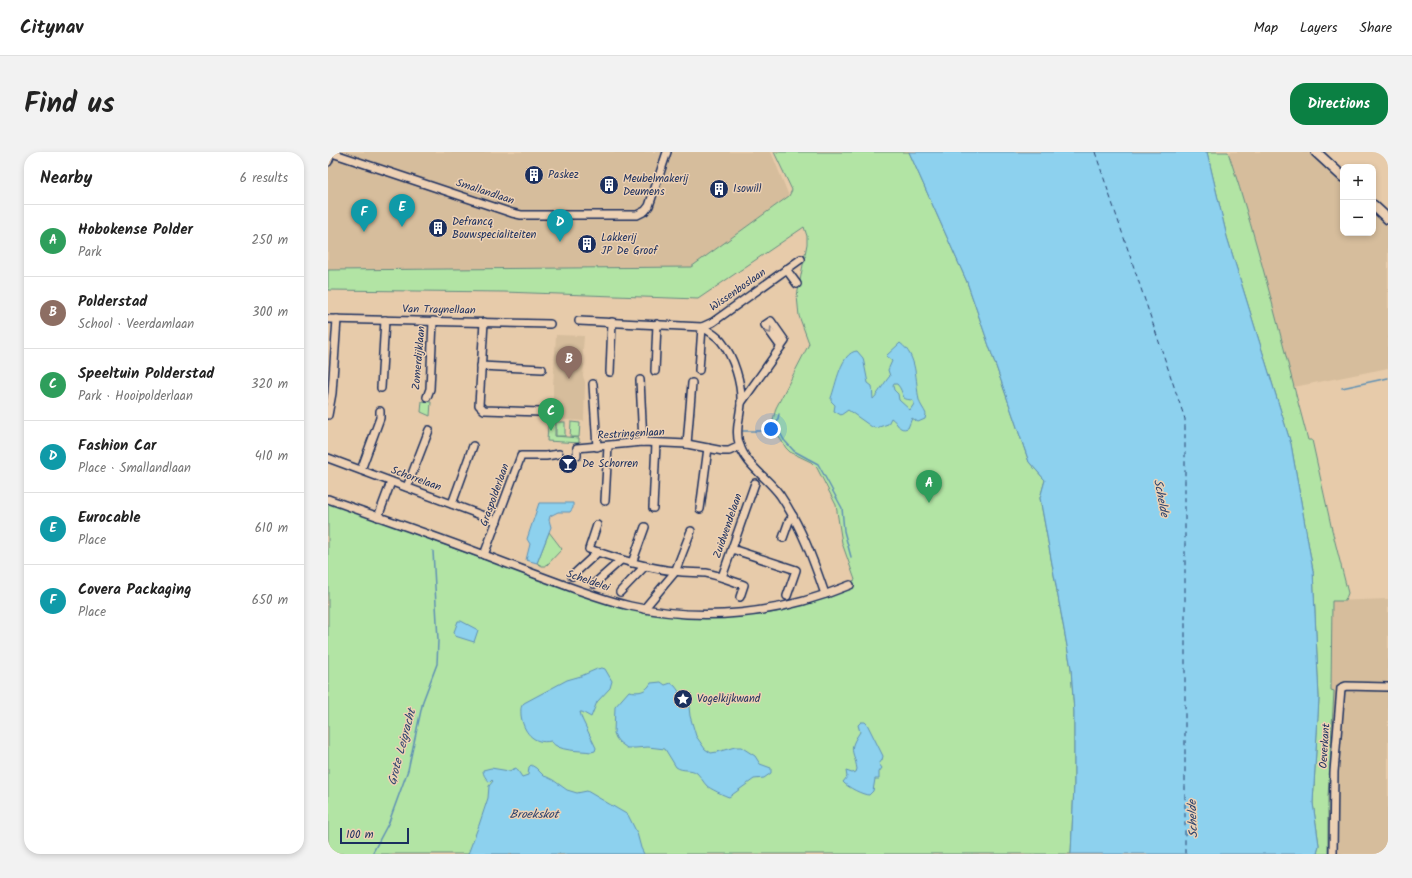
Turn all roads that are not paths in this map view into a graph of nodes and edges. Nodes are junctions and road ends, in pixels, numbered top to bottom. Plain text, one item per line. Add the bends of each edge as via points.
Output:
1 (332, 152) edge
2 (667, 152) edge
3 (1316, 152) edge
4 (328, 162) edge
5 (1340, 174) edge
6 (1376, 208) edge
7 (1388, 219) edge
8 (801, 259) dead end
9 (786, 269) junction
10 (797, 284) dead end
11 (328, 319) edge
12 (337, 319) junction
13 (385, 320) junction
14 (434, 321) junction
15 (579, 321) dead end
16 (484, 322) junction
17 (612, 322) junction
18 (550, 324) dead end
19 (657, 324) junction
20 (702, 326) junction
21 (780, 347) dead end
22 (480, 366) junction
23 (542, 369) dead end
24 (700, 370) dead end
25 (610, 372) dead end
26 (655, 372) dead end
27 (640, 380) dead end
28 (692, 383) dead end
29 (593, 384) dead end
30 (739, 384) junction
31 (751, 387) junction
32 (381, 388) dead end
33 (427, 396) dead end
34 (741, 403) junction
35 (380, 411) dead end
36 (540, 412) dead end
37 (328, 415) edge
38 (429, 430) dead end
39 (643, 442) junction
40 (656, 443) junction
41 (687, 444) junction
42 (473, 446) dead end
43 (608, 446) junction
44 (740, 446) junction
45 (597, 447) junction
46 (708, 448) junction
47 (558, 454) dead end
48 (577, 456) dead end
49 (328, 458) edge
50 (361, 470) junction
51 (391, 482) junction
52 (755, 483) dead end
53 (407, 487) junction
54 (328, 499) edge
55 (605, 502) dead end
56 (452, 504) junction
57 (653, 508) dead end
58 (700, 509) dead end
59 (793, 516) junction
60 (378, 517) junction
61 (497, 521) junction
62 (597, 525) dead end
63 (645, 527) dead end
64 (691, 531) dead end
65 (783, 538) dead end
66 (732, 549) junction
67 (598, 552) junction
68 (484, 555) junction
69 (621, 560) junction
70 (632, 563) junction
71 (645, 566) junction
72 (675, 572) junction
73 (572, 576) dead end
74 (722, 577) junction
75 (594, 584) dead end
76 (850, 585) dead end
77 (620, 592) dead end
78 (825, 594) junction
79 (787, 596) dead end
80 (740, 597) dead end
81 (644, 609) junction
82 (1388, 687) edge
83 (1333, 854) edge

1 - 2 street, Smallandlaan via 521,215 637,215 649,206
1 - 4 street
3 - 5 main road
6 - 7 main road
8 - 9 street, Wissenboslaan
9 - 10 street
9 - 20 street, Wissenboslaan via 713,322
11 - 12 street, Van Traynellaan
12 - 13 street, Van Traynellaan
12 - 37 street
13 - 14 street, Van Traynellaan
13 - 32 street
14 - 16 street, Van Traynellaan
14 - 33 street, Zomerdijklaan via 430,389
15 - 17 street
16 - 18 street, Van Traynellaan
16 - 22 street
17 - 19 street
17 - 25 street
19 - 20 street
19 - 26 street
20 - 24 street
20 - 30 street via 725,346
21 - 31 street
22 - 23 street
22 - 36 street via 479,405 484,410
27 - 39 street
28 - 41 street
29 - 45 street
30 - 31 street
30 - 34 street
31 - 34 street
34 - 44 street via 738,430
35 - 50 street via 380,418
38 - 53 street
39 - 40 street, Restringenlaan
39 - 43 street, Restringenlaan
40 - 41 street, Restringenlaan
40 - 57 street
41 - 46 street, Restringenlaan
42 - 56 street
43 - 45 street, Restringenlaan
43 - 55 street
44 - 46 street, Restringenlaan via 726,451
44 - 59 street via 747,460 774,488
45 - 48 street, Restringenlaan via 577,448
46 - 58 street
47 - 61 street, Graspolderlaan via 521,456
49 - 50 street, Schorrelaan
50 - 51 street, Schorrelaan
51 - 53 street, Schorrelaan
51 - 60 street
52 - 66 street, Zuidwendelaan
53 - 56 street, Schorrelaan
54 - 60 street, Scheldelei
56 - 61 street, Schorrelaan
59 - 65 street
59 - 78 street via 810,549
60 - 68 street, Scheldelei
61 - 68 street, Graspolderlaan
62 - 67 street via 589,549
63 - 70 street
64 - 72 street
66 - 74 street, Zuidwendelaan
66 - 79 street via 796,570
67 - 69 street
67 - 73 street
68 - 81 street, Scheldelei via 613,602
69 - 70 street
69 - 75 street
70 - 71 street
71 - 72 street
71 - 77 street
72 - 74 street via 706,573
72 - 81 street
74 - 80 street via 744,585
76 - 78 street, Scheldelei
78 - 81 street, Scheldelei via 778,608 731,614 693,614
82 - 83 street, Oeverkant via 1341,688 1334,772

